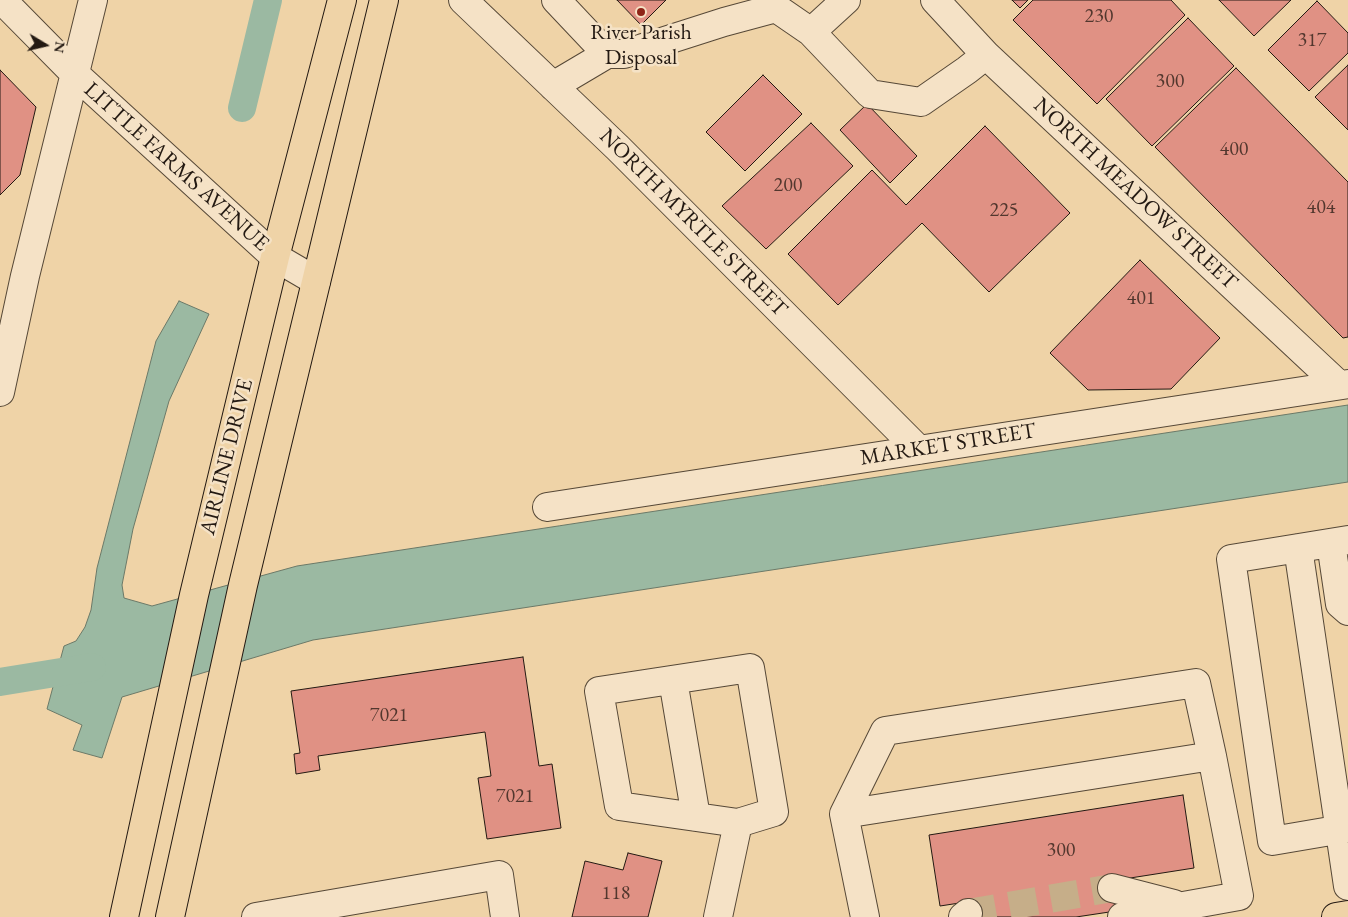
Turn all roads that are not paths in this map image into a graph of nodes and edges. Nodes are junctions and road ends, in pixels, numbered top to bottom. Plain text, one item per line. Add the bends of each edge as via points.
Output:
1 (2, 0) edge
2 (93, 0) edge
3 (342, 0) edge
4 (384, 0) edge
5 (463, 0) edge
6 (556, 0) edge
7 (846, 0) edge
8 (935, 0) edge
9 (779, 4) edge
10 (812, 32) junction
11 (607, 54) junction
12 (986, 55) junction
13 (75, 74) junction
14 (553, 86) junction
15 (275, 257) junction
16 (316, 281) junction
17 (1343, 384) edge
18 (0, 392) edge
19 (919, 450) junction
20 (548, 507) dead end
21 (1339, 542) edge
22 (1298, 548) junction
23 (1348, 611) edge
24 (673, 680) junction
25 (1212, 756) junction
26 (844, 814) junction
27 (696, 817) junction
28 (738, 823) junction
29 (1344, 829) edge
30 (1348, 886) edge
31 (1112, 888) tunnel mouth
32 (1182, 906) junction
33 (1242, 907) edge
34 (1348, 915) edge
35 (124, 917) edge
36 (170, 917) edge
37 (256, 917) edge
38 (505, 917) edge
39 (718, 917) edge
40 (865, 917) edge
41 (1122, 917) tunnel mouth
42 (1336, 917) edge

1 - 13 street, LITTLE FARMS AVENUE
2 - 13 street
3 - 15 main road, AIRLINE DRIVE
4 - 16 main road, AIRLINE DRIVE
5 - 14 street, NORTH MYRTLE STREET
6 - 11 street
7 - 10 street
8 - 12 street, NORTH MEADOW STREET
9 - 10 street
9 - 11 street via 624,54
10 - 12 street via 870,94 921,102
11 - 14 street
12 - 17 street, NORTH MEADOW STREET
13 - 15 street, LITTLE FARMS AVENUE
13 - 18 street
14 - 19 street, NORTH MYRTLE STREET
15 - 16 street, LITTLE FARMS AVENUE
15 - 35 main road, AIRLINE DRIVE via 194,595
16 - 36 main road, AIRLINE DRIVE via 243,585
17 - 19 street, MARKET STREET
19 - 20 street, MARKET STREET
21 - 22 street
21 - 23 street via 1340,604
22 - 29 street
22 - 29 street via 1231,559 1272,841
24 - 27 street
24 - 27 street via 599,691 619,806
24 - 28 street via 750,668 774,812
25 - 26 street
25 - 26 street via 1196,683 885,731
25 - 33 street
26 - 40 street
27 - 28 street
28 - 39 street
29 - 30 street
31 - 32 street
32 - 33 street
32 - 41 street
34 - 42 main road
37 - 38 street via 499,875

